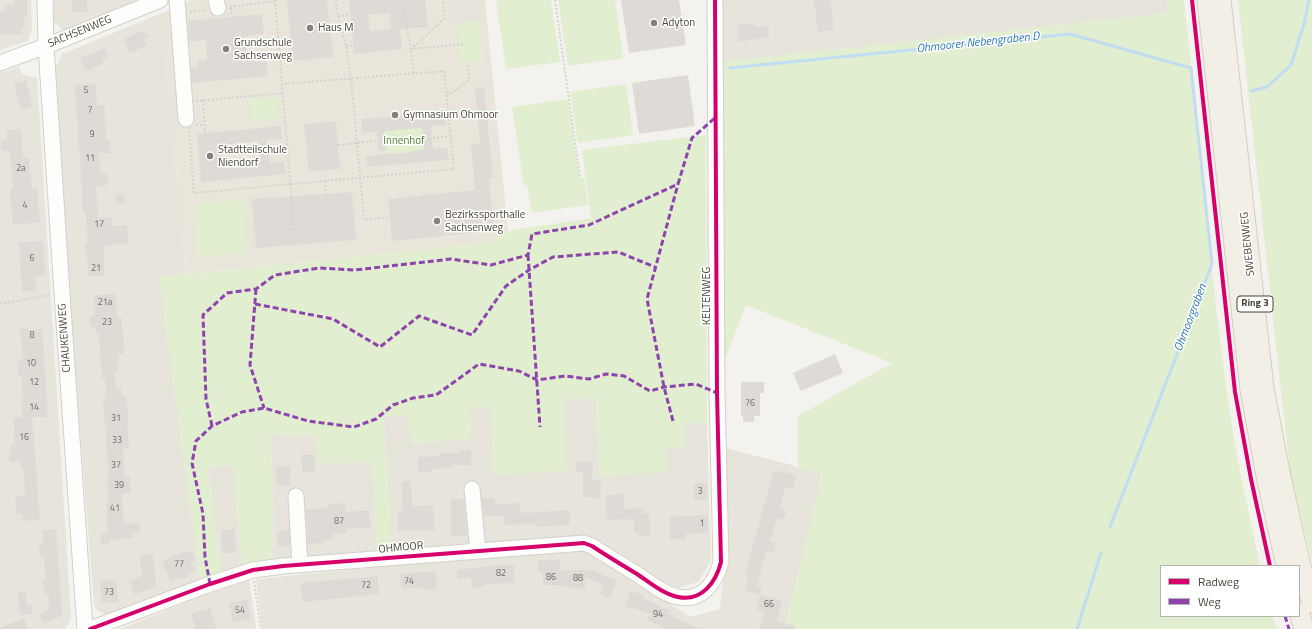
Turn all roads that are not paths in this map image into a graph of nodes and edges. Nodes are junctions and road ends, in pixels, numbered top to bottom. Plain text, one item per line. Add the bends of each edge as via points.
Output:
1 (45, 0) edge
2 (160, 0) edge
3 (177, 0) edge
4 (715, 0) edge
5 (1207, 0) edge
6 (1221, 0) edge
7 (46, 46) junction
8 (0, 63) edge
9 (190, 124) road end
10 (472, 489) dead end
11 (296, 496) dead end
12 (478, 551) junction
13 (300, 565) junction
14 (1286, 565) edge
15 (708, 588) joint
16 (1312, 603) edge
17 (1300, 615) edge
18 (85, 629) edge
19 (90, 629) edge
20 (1304, 629) edge

1 - 7 street, CHAUKENWEG
2 - 7 street, SACHSENWEG
3 - 9 street via 184,102
4 - 15 street, KELTENWEG via 717,385 721,562 718,575
5 - 14 main road, SWEBENWEG / Ring 3 via 1250,390
6 - 16 main road, SWEBENWEG / Ring 3 via 1264,388 1281,477
7 - 8 street, SACHSENWEG
7 - 18 street, CHAUKENWEG
10 - 12 street
11 - 13 street
12 - 13 street, OHMOOR
12 - 15 street, OHMOOR via 584,543 671,594 684,597 697,595
13 - 19 street, OHMOOR via 253,570
17 - 20 main road

